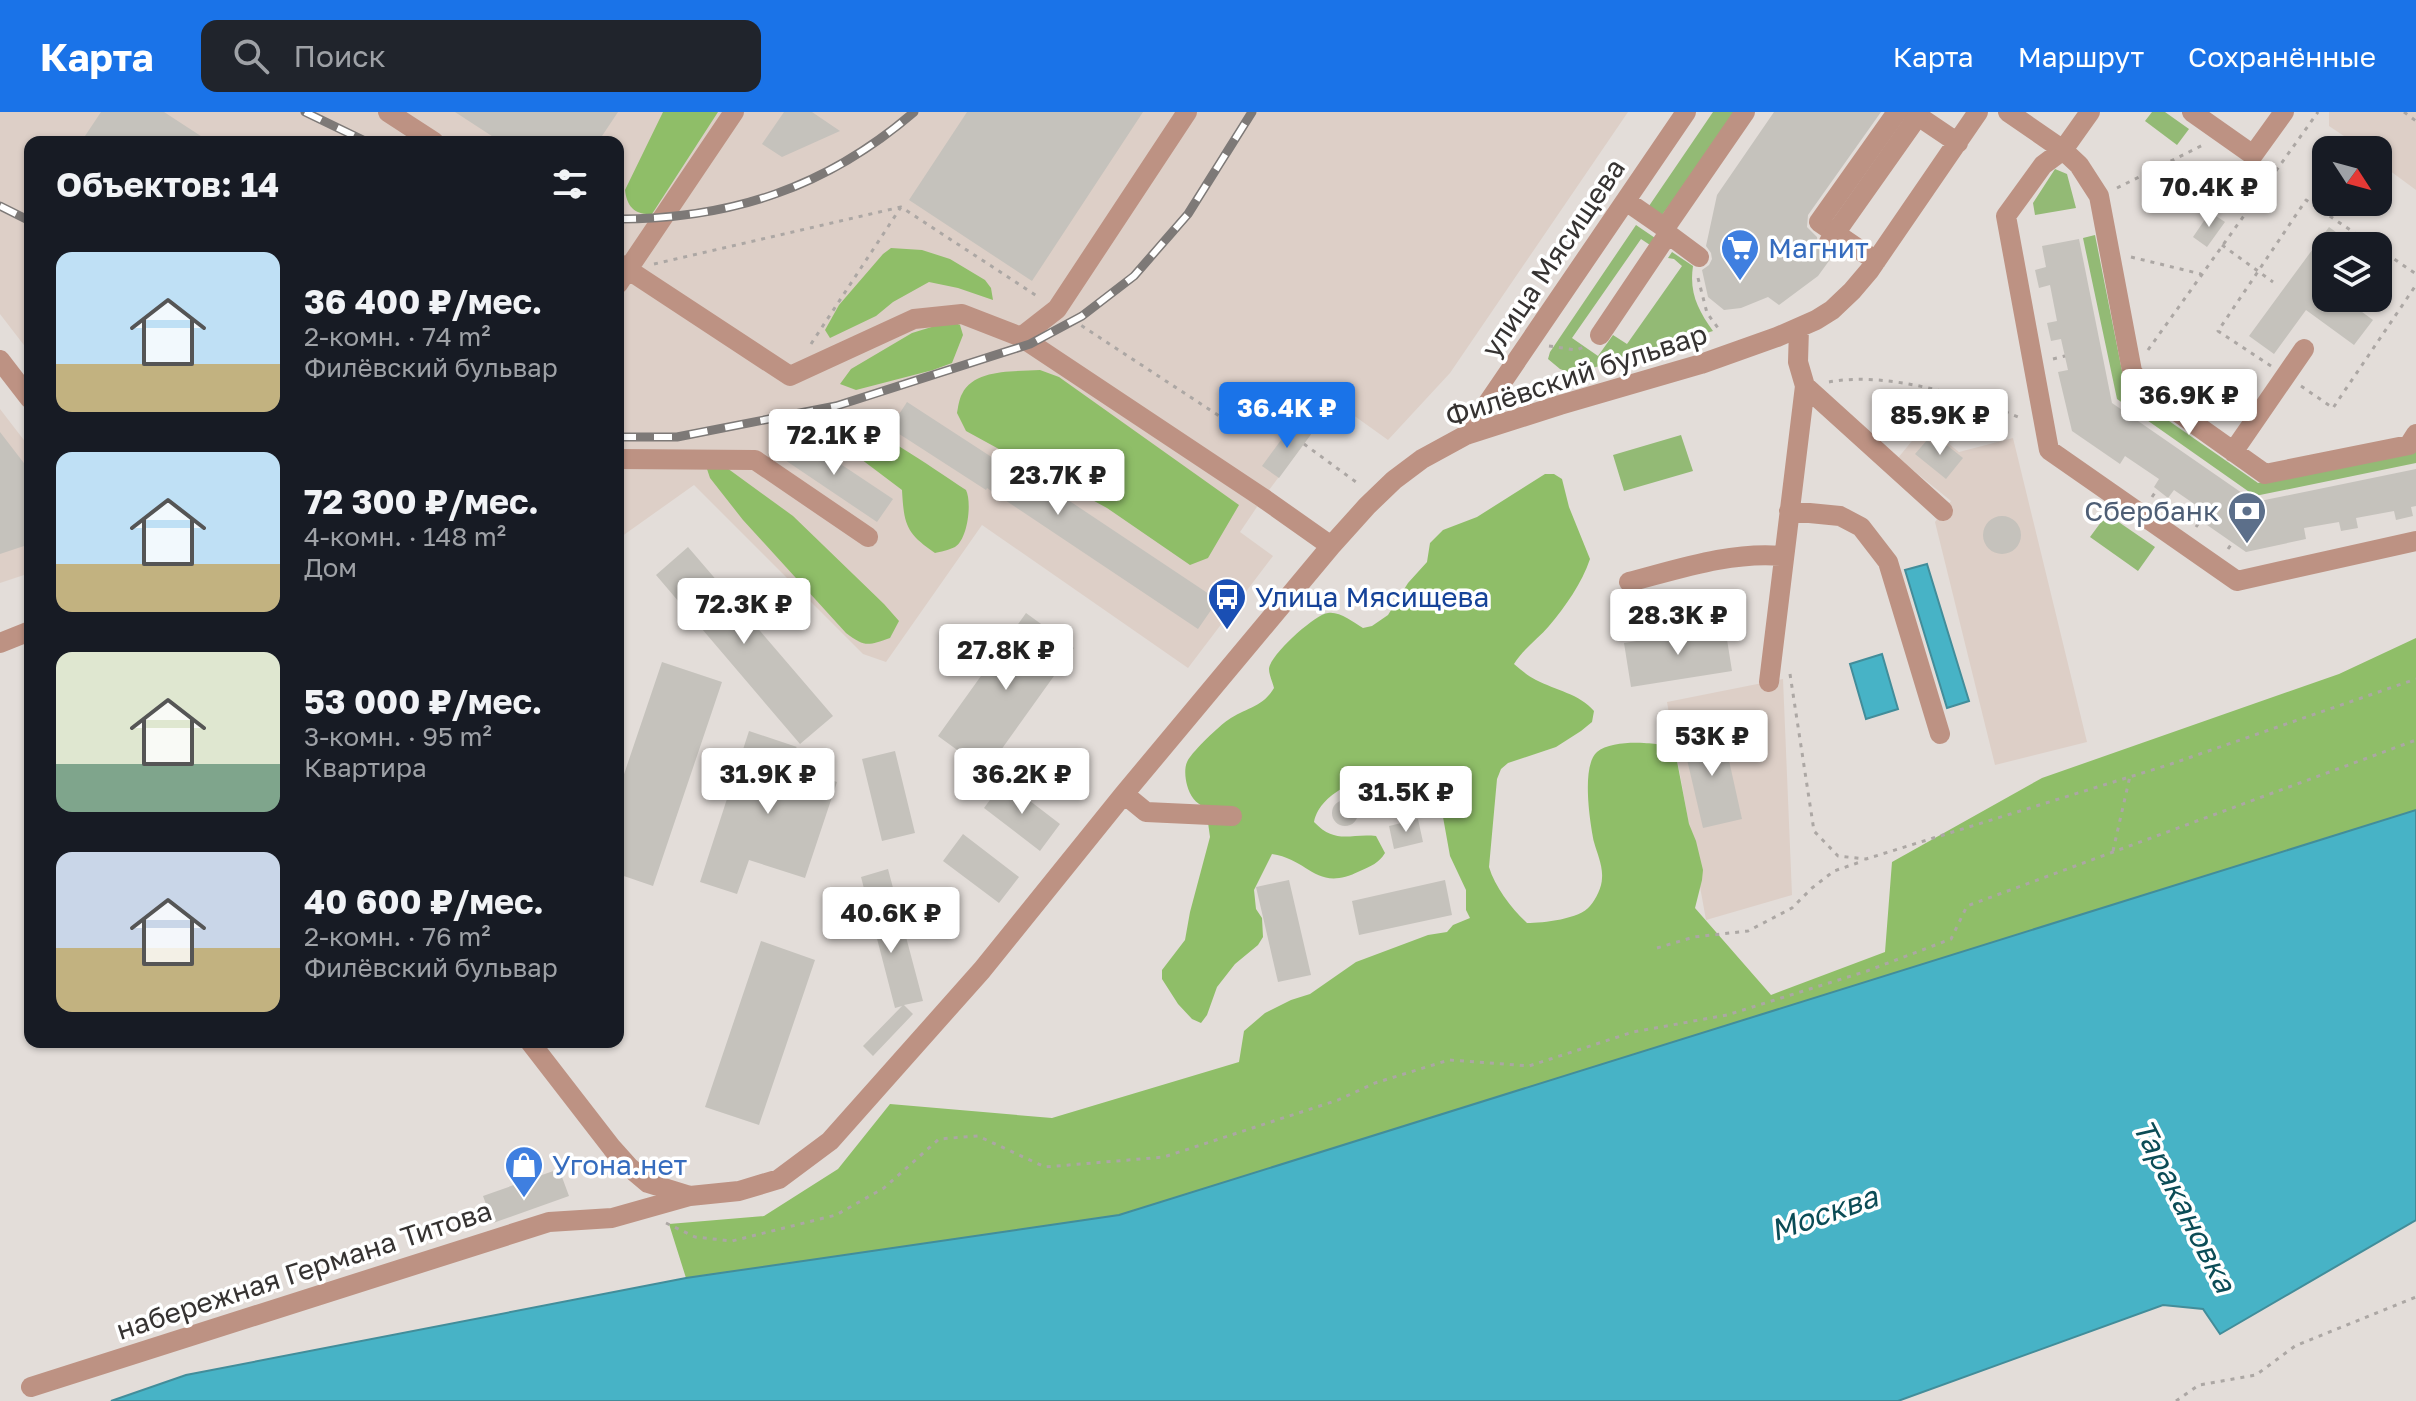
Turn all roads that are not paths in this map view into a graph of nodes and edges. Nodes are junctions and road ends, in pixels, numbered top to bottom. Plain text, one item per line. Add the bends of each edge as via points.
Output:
1 (388, 112) edge
2 (734, 112) edge
3 (1187, 112) edge
4 (1686, 112) edge
5 (1745, 112) edge
6 (1978, 112) edge
7 (2008, 112) edge
8 (2090, 112) edge
9 (2192, 112) edge
10 (2284, 112) edge
11 (1909, 113) edge
12 (425, 136) edge
13 (1958, 143) junction
14 (2063, 150) junction
15 (1626, 201) junction
16 (1667, 231) junction
17 (1829, 242) dead end
18 (1699, 257) road end
19 (1876, 261) junction
20 (624, 270) edge
21 (624, 274) edge
22 (1799, 328) junction
23 (1600, 335) road end
24 (1021, 337) junction
25 (2304, 349) dead end
26 (0, 360) edge
27 (1805, 386) junction
28 (24, 391) edge
29 (2416, 434) edge
30 (1466, 435) junction
31 (2233, 452) junction
32 (624, 459) edge
33 (1789, 511) junction
34 (1943, 511) dead end
35 (868, 537) dead end
36 (2416, 541) edge
37 (1331, 546) junction
38 (1783, 556) junction
39 (1629, 582) dead end
40 (24, 633) edge
41 (0, 643) edge
42 (1769, 682) dead end
43 (1940, 734) dead end
44 (1124, 794) junction
45 (1232, 816) dead end
46 (535, 1048) edge
47 (690, 1196) junction
48 (31, 1387) dead end

1 - 12 street
2 - 20 street
3 - 24 street via 1057,309
4 - 15 street, улица Мясищева
5 - 16 street
6 - 13 street, Филёвский бульвар
7 - 14 street
8 - 14 street
9 - 10 street via 2253,155
11 - 13 street
11 - 17 street, bridge
11 - 19 street via 1819,222
13 - 19 street, Филёвский бульвар
14 - 31 street via 2099,196 2132,371 2141,386
14 - 36 street via 2043,165 2006,216 2049,450 2237,581
15 - 16 street
15 - 30 street, улица Мясищева
16 - 18 street
16 - 23 street
19 - 22 street, Филёвский бульвар via 1832,310
21 - 24 street via 790,376 914,319 962,314
22 - 27 street via 1798,362
22 - 30 street, Филёвский бульвар via 1713,360
24 - 37 street
25 - 31 street
26 - 28 street
27 - 33 street
27 - 34 street
29 - 31 street via 2409,445 2265,474
30 - 37 street, Филёвский бульвар via 1394,480
32 - 35 street via 755,460
33 - 38 street
33 - 43 street via 1840,516 1861,527 1888,562
37 - 44 street, Филёвский бульвар
38 - 39 street via 1703,563
38 - 42 street
40 - 41 street
44 - 45 street via 1146,812
44 - 47 street, Филёвский бульвар via 982,970 830,1141 779,1179 739,1191
46 - 47 street via 629,1167 648,1183
47 - 48 street, набережная Германа Титова via 612,1218 549,1222

